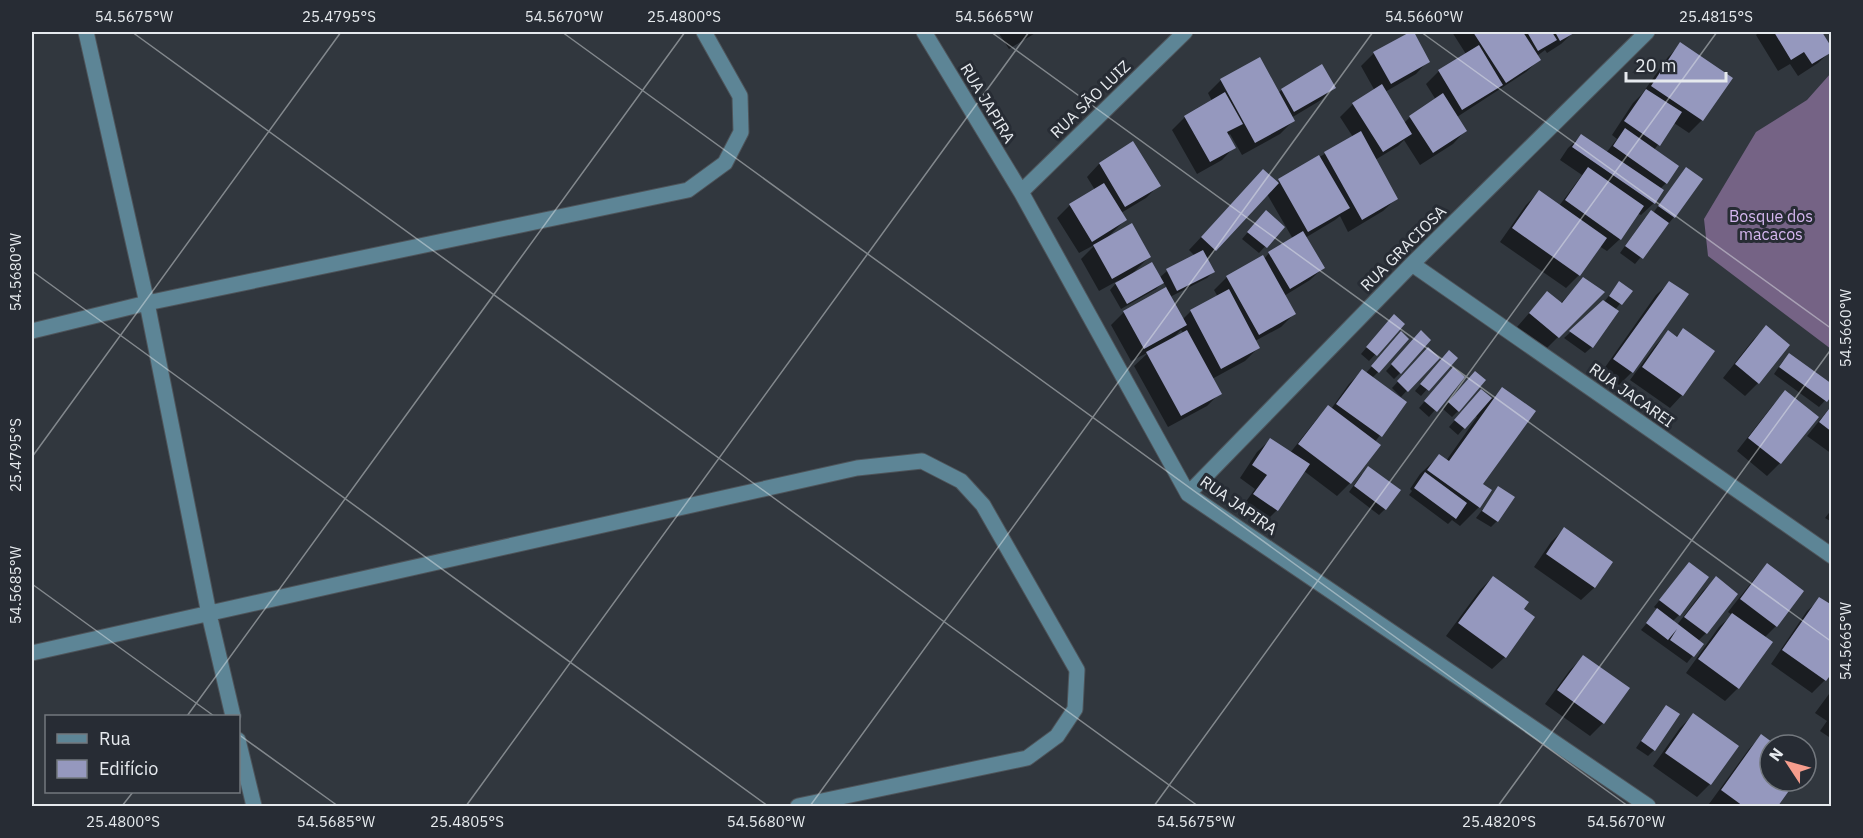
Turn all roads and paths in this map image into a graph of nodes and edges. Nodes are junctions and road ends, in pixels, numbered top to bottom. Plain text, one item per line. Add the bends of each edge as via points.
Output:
1 (86, 32) edge
2 (704, 32) edge
3 (924, 32) edge
4 (1185, 32) edge
5 (1647, 32) edge
6 (1021, 192) junction
7 (1412, 264) junction
8 (147, 303) junction
9 (32, 331) edge
10 (1188, 494) junction
11 (1832, 556) edge
12 (209, 614) junction
13 (32, 653) edge
14 (233, 715) edge
15 (240, 748) edge
16 (254, 807) edge
17 (798, 807) edge
18 (1648, 807) edge

1 - 8 street
2 - 8 street via 740,96 741,132 725,163 688,190
3 - 6 street, RUA JAPIRA
4 - 6 street, RUA SÃO LUIZ
5 - 7 street, RUA GRACIOSA
6 - 10 street, RUA JAPIRA
7 - 10 street, RUA GRACIOSA
7 - 11 street, RUA JACAREI
8 - 9 street
8 - 12 street
10 - 18 street, RUA JAPIRA
12 - 13 street
12 - 14 street
12 - 17 street via 856,468 922,461 961,481 983,505 1077,670 1075,709 1057,736 1027,758
15 - 16 street

